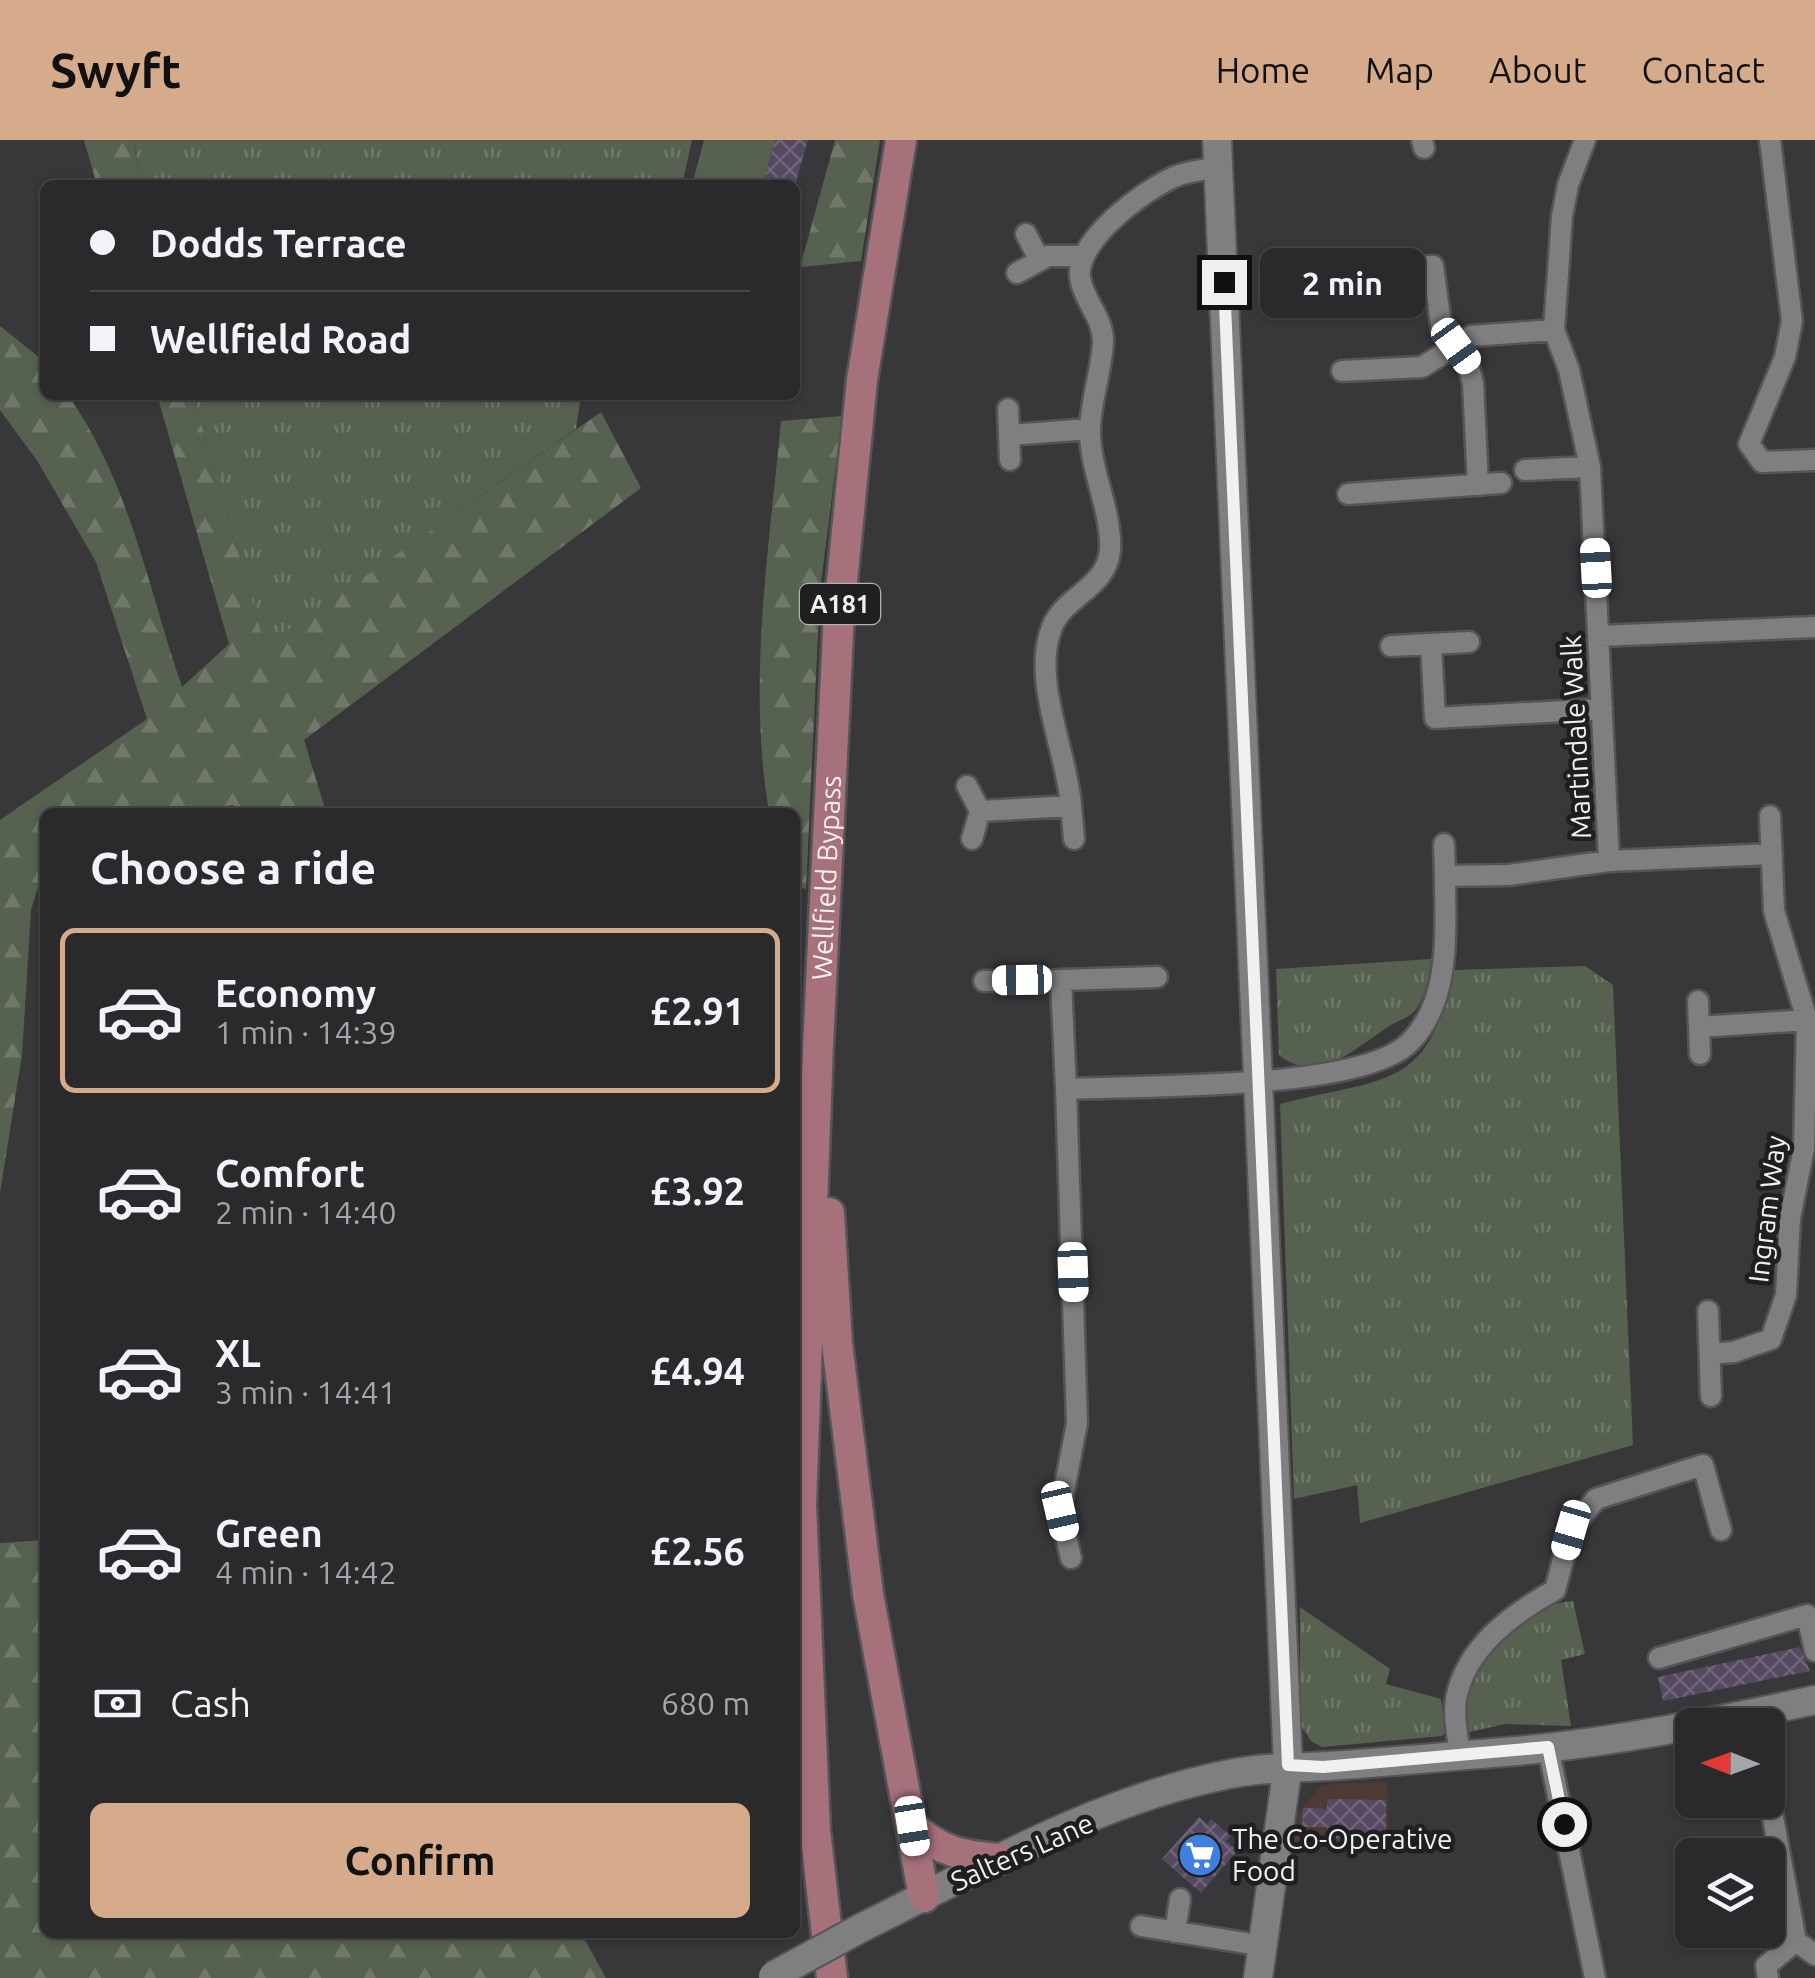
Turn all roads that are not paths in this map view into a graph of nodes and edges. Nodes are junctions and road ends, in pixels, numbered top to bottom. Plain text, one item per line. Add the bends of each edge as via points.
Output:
1 (900, 140) edge
2 (1586, 140) edge
3 (1770, 140) edge
4 (1218, 154) edge
5 (1026, 234) dead end
6 (1081, 256) junction
7 (1039, 259) junction
8 (1017, 273) dead end
9 (1326, 273) dead end
10 (1554, 330) junction
11 (1456, 346) junction
12 (1342, 371) dead end
13 (1008, 410) dead end
14 (1090, 430) junction
15 (1010, 435) junction
16 (1010, 460) dead end
17 (1815, 460) edge
18 (1590, 467) junction
19 (1525, 470) dead end
20 (1501, 483) dead end
21 (1478, 485) junction
22 (1348, 494) dead end
23 (1815, 628) edge
24 (1600, 636) junction
25 (1469, 642) dead end
26 (1432, 644) junction
27 (1392, 646) dead end
28 (1602, 709) junction
29 (968, 786) dead end
30 (1072, 806) junction
31 (980, 811) junction
32 (1770, 816) dead end
33 (972, 839) dead end
34 (1074, 840) dead end
35 (1444, 844) dead end
36 (1772, 854) junction
37 (1609, 861) junction
38 (1444, 876) junction
39 (1157, 977) dead end
40 (1062, 980) junction
41 (984, 981) dead end
42 (1698, 1002) dead end
43 (1807, 1020) junction
44 (1700, 1028) junction
45 (818, 1045) junction
46 (1700, 1054) dead end
47 (1261, 1079) junction
48 (1066, 1089) junction
49 (1708, 1311) dead end
50 (1710, 1354) junction
51 (1711, 1396) dead end
52 (1721, 1530) dead end
53 (1071, 1558) dead end
54 (1815, 1650) edge
55 (1660, 1658) dead end
56 (1815, 1700) edge
57 (1785, 1709) edge
58 (1675, 1730) edge
59 (1548, 1747) junction
60 (1460, 1755) junction
61 (1288, 1765) junction
62 (1773, 1818) edge
63 (912, 1826) junction
64 (1000, 1859) junction
65 (924, 1897) junction
66 (1180, 1900) dead end
67 (1140, 1926) dead end
68 (1175, 1932) junction
69 (1796, 1941) junction
70 (1264, 1946) junction
71 (1815, 1954) edge
72 (772, 1977) edge
73 (832, 1978) edge
74 (1258, 1978) edge
75 (1595, 1978) edge
76 (1768, 1978) edge

1 - 45 main road, Wellfield Bypass / A181 via 862,380 839,612
2 - 10 street, Martindale Walk via 1562,216
3 - 17 street via 1792,321 1785,357 1749,444 1762,462
4 - 6 street via 1156,188 1100,231
4 - 47 street
5 - 7 street
6 - 7 street
6 - 14 street via 1083,289 1103,342
7 - 8 street
9 - 11 street via 1433,266 1436,315
10 - 11 street via 1472,336
10 - 18 street, Martindale Walk
11 - 12 street via 1422,366
11 - 21 street via 1473,383
13 - 15 street
14 - 15 street
14 - 30 street via 1110,550 1100,578 1059,612 1048,654
15 - 16 street
18 - 19 street
18 - 24 street, Martindale Walk
20 - 21 street
21 - 22 street
23 - 24 street
24 - 28 street, Martindale Walk
25 - 26 street
26 - 27 street
26 - 28 street via 1435,718
28 - 37 street, Martindale Walk
29 - 31 street
30 - 31 street
30 - 34 street
31 - 33 street
32 - 36 street, Ingram Way
35 - 38 street
36 - 37 street
36 - 43 street, Ingram Way via 1774,911
37 - 38 street
38 - 47 street via 1440,982 1409,1042 1374,1065 1342,1073
39 - 40 street
40 - 41 street
40 - 48 street
42 - 44 street
43 - 44 street
43 - 50 street, Ingram Way via 1804,1148 1790,1218 1786,1294 1772,1340
44 - 46 street
45 - 63 main road via 837,1343 868,1594
45 - 73 main road, Wellfield Bypass / A181 via 801,1505 815,1830
47 - 48 street
47 - 61 street
48 - 53 street via 1077,1423 1060,1511
49 - 50 street
50 - 51 street
52 - 60 street via 1704,1465 1596,1499 1571,1530 1556,1590 1492,1634 1464,1676 1456,1701
54 - 55 street via 1807,1615
56 - 57 street, Salters Lane
58 - 59 street, Salters Lane
59 - 60 street, Salters Lane
59 - 75 street
60 - 61 street, Salters Lane
61 - 64 street, Salters Lane via 1178,1787
61 - 70 street
62 - 69 street
63 - 64 main road via 957,1856
63 - 65 main road
64 - 65 street, Salters Lane
65 - 72 street, Salters Lane, bridge
66 - 68 street
67 - 68 street
68 - 70 street
69 - 71 street
69 - 76 street via 1766,1966
70 - 74 street

